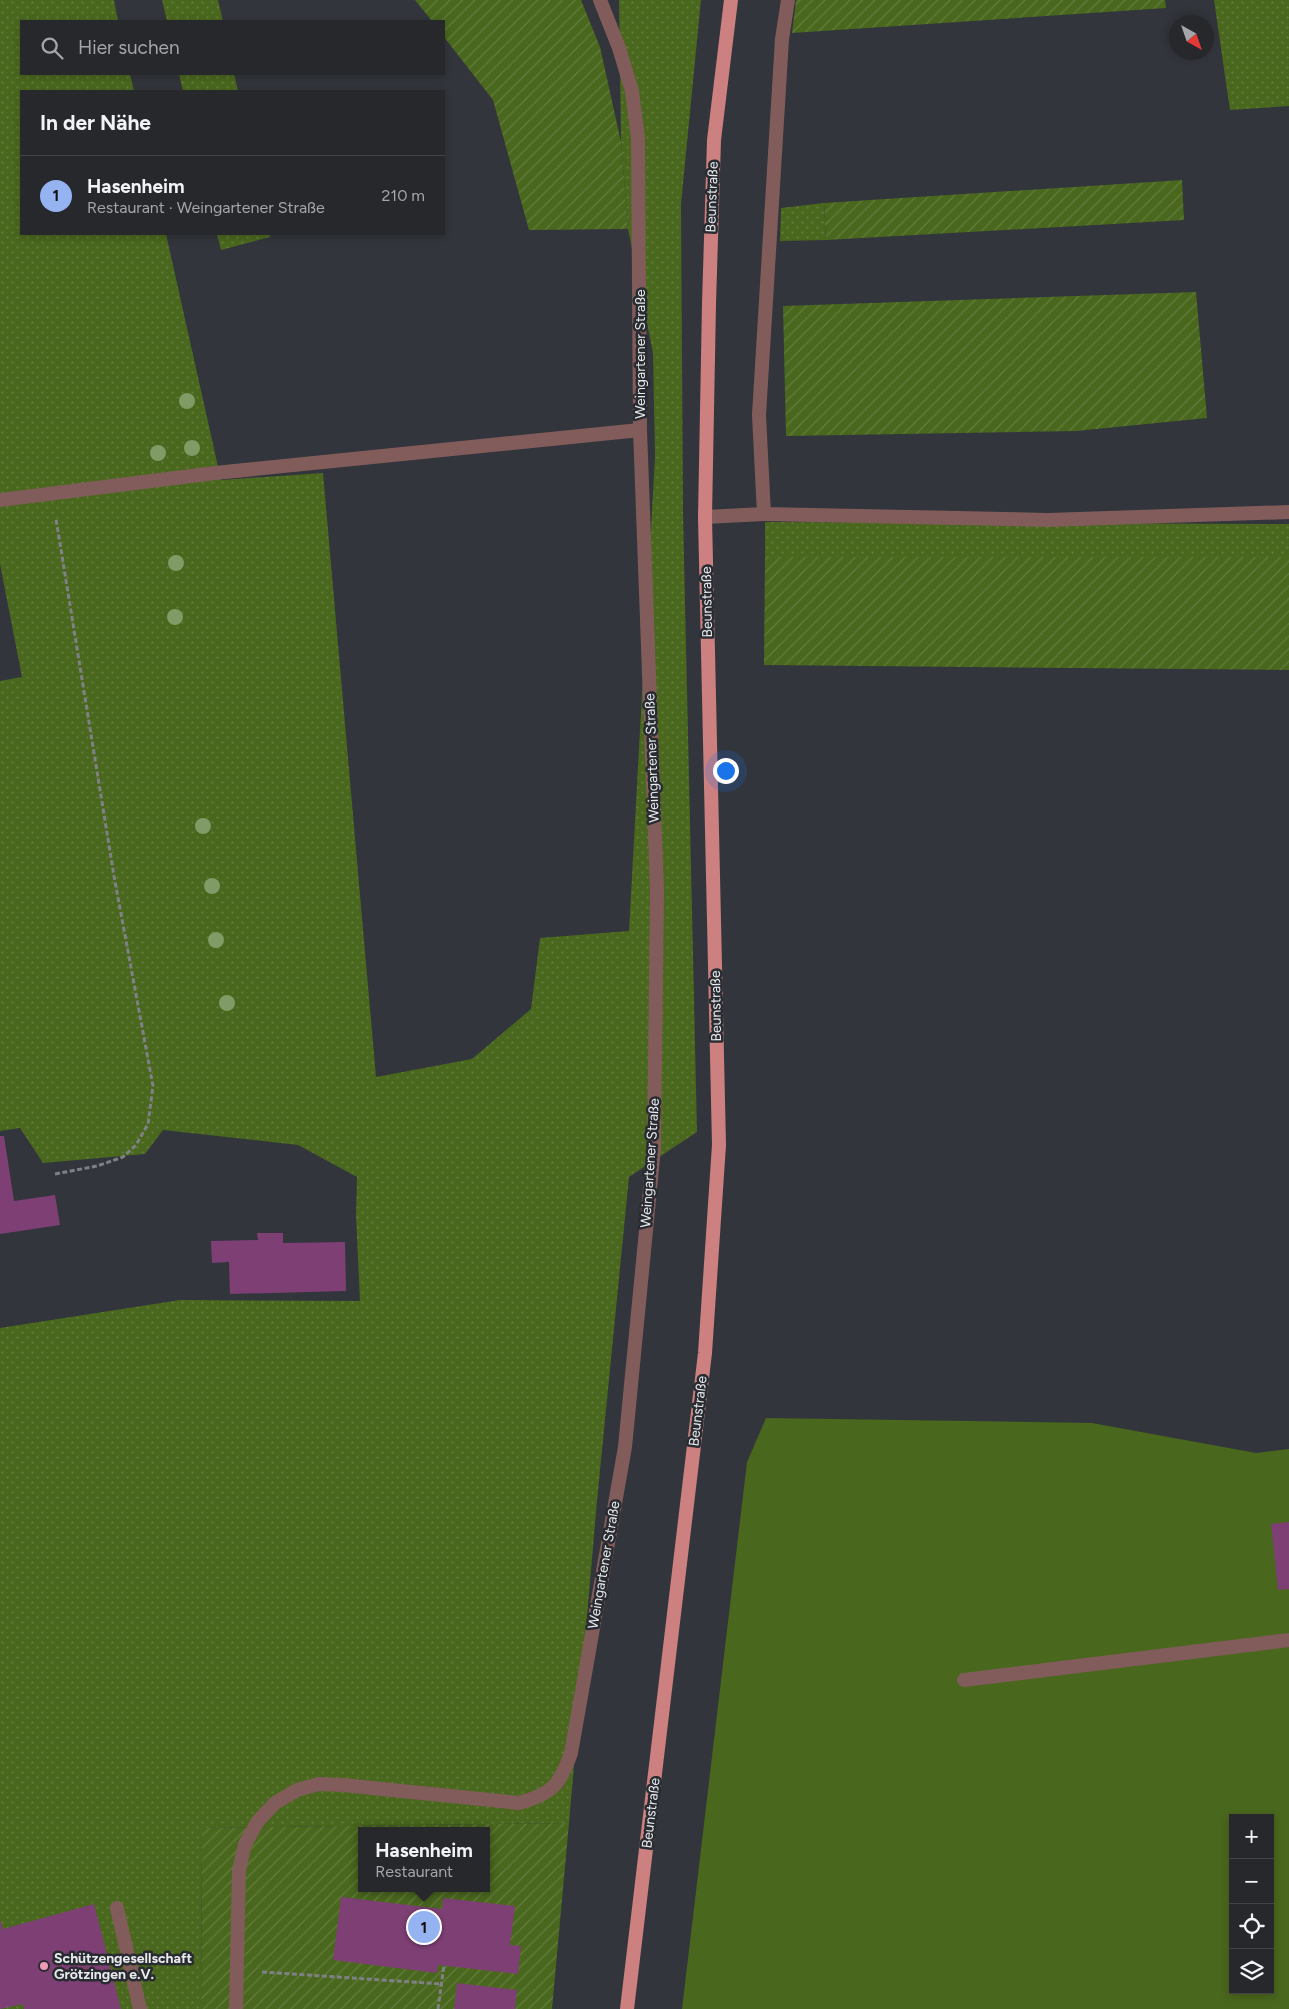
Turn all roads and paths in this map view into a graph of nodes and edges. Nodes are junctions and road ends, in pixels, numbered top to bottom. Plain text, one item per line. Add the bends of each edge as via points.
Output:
1 (600, 0) edge
2 (731, 0) edge
3 (788, 0) edge
4 (640, 430) junction
5 (52, 494) junction
6 (0, 500) edge
7 (1289, 512) edge
8 (764, 514) junction
9 (705, 517) junction
10 (55, 1174) dead end
11 (1289, 1640) edge
12 (964, 1680) dead end
13 (117, 1908) dead end
14 (444, 1965) dead end
15 (237, 1970) junction
16 (441, 1984) junction
17 (140, 2009) edge
18 (236, 2009) edge
19 (438, 2009) edge
20 (627, 2009) edge

1 - 4 street, Weingartener Straße via 620,48 632,91 638,138
2 - 9 main road, Beunstraße via 714,140
3 - 8 street via 782,40 759,415
4 - 5 street via 215,472
4 - 15 street, Weingartener Straße via 657,890 654,1148 625,1448 571,1753 564,1773 553,1788 538,1798 519,1803 343,1784 319,1784 297,1790 275,1803 258,1821 244,1844 239,1870
5 - 6 street
5 - 10 path via 114,876 153,1086 148,1124 136,1145 123,1157
7 - 8 street via 1048,520
8 - 9 street
9 - 20 main road, Beunstraße via 718,1145 704,1353
11 - 12 street
13 - 17 street
14 - 16 path
15 - 16 path
15 - 18 street, Weingartener Straße
16 - 19 path

